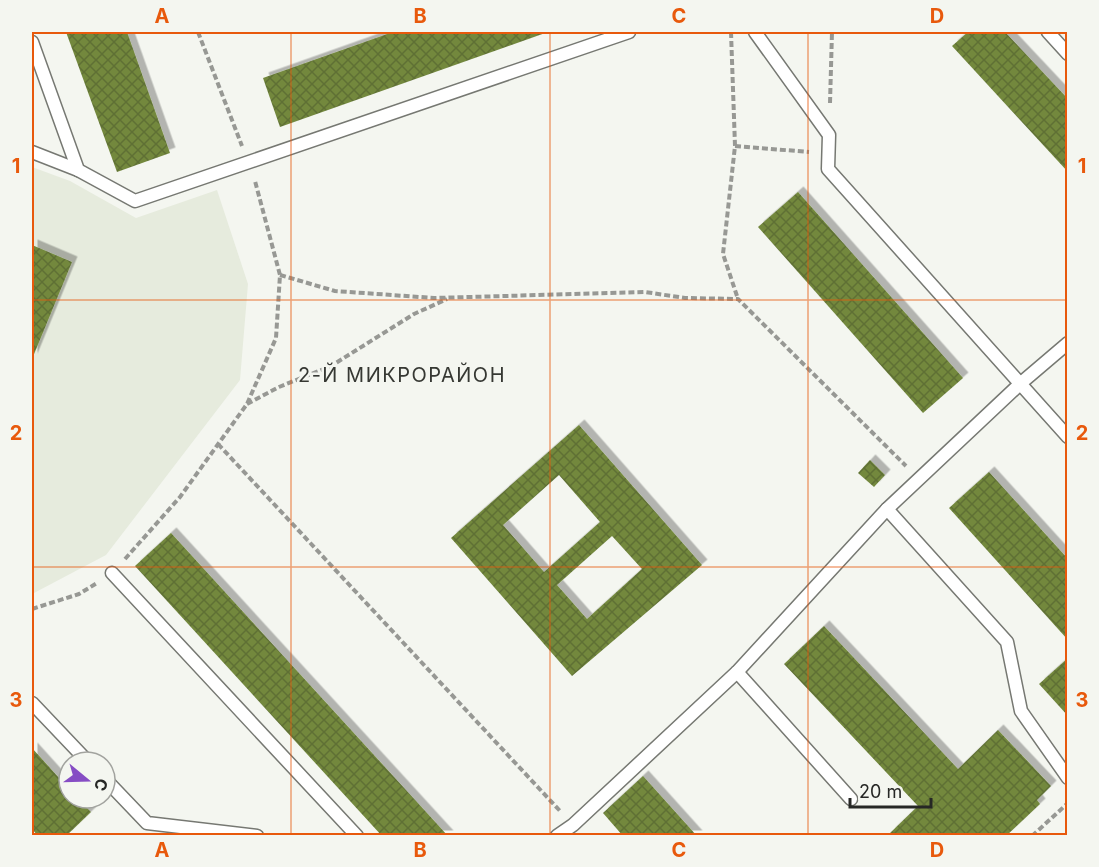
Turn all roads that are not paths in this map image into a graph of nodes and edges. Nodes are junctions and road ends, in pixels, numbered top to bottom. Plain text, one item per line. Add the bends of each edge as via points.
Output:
1 (629, 32) edge
2 (755, 32) edge
3 (1048, 32) edge
4 (32, 42) edge
5 (1068, 54) edge
6 (32, 152) edge
7 (78, 170) junction
8 (1068, 343) edge
9 (1020, 383) junction
10 (1068, 437) edge
11 (886, 509) junction
12 (112, 573) road end
13 (736, 672) junction
14 (32, 703) edge
15 (77, 750) edge
16 (1068, 778) edge
17 (117, 792) edge
18 (851, 799) dead end
19 (147, 823) junction
20 (573, 825) junction
21 (158, 836) edge
22 (257, 836) edge
23 (357, 836) edge
24 (558, 836) edge
25 (583, 836) edge

1 - 7 lane via 135,201
2 - 9 lane via 829,135 828,169
3 - 5 lane
4 - 7 lane
6 - 7 lane
8 - 9 lane
9 - 10 lane
9 - 11 lane
11 - 13 lane
11 - 16 lane via 1007,642 1021,711
12 - 23 lane
13 - 18 lane
13 - 20 lane
14 - 15 lane
17 - 19 lane
19 - 21 lane
19 - 22 lane
20 - 24 lane
20 - 25 lane

